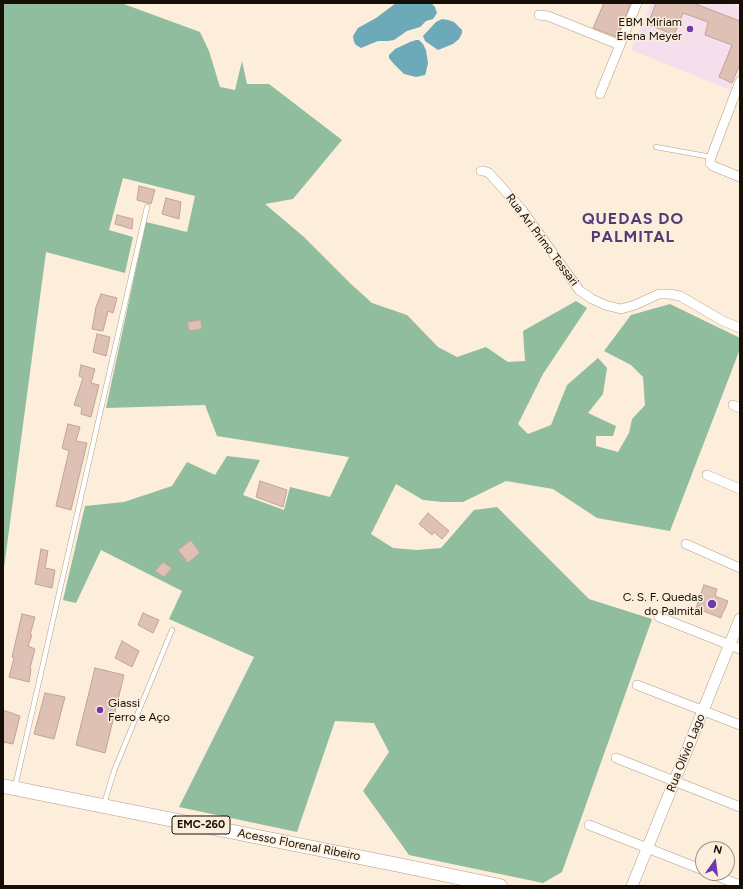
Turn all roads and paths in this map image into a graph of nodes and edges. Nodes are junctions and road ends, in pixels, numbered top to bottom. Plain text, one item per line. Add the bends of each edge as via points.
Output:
1 (637, 3) edge
2 (539, 15) dead end
3 (620, 45) junction
4 (739, 87) edge
5 (600, 94) dead end
6 (656, 147) dead end
7 (711, 158) junction
8 (481, 171) dead end
9 (740, 178) edge
10 (147, 207) dead end
11 (740, 328) edge
12 (707, 475) dead end
13 (740, 489) edge
14 (686, 544) dead end
15 (740, 568) edge
16 (659, 617) dead end
17 (740, 619) edge
18 (172, 630) dead end
19 (735, 647) edge
20 (637, 685) dead end
21 (703, 710) junction
22 (740, 725) edge
23 (616, 758) dead end
24 (675, 781) junction
25 (9, 787) edge
26 (104, 806) junction
27 (740, 807) edge
28 (589, 825) dead end
29 (648, 848) junction
30 (695, 867) edge
31 (730, 881) edge
32 (740, 885) edge
33 (500, 886) edge
34 (632, 886) edge

1 - 3 street
2 - 3 street via 548,16
3 - 5 street
4 - 7 street
6 - 7 lane
7 - 9 street via 710,163 713,166
8 - 11 street, Rua Ari Primo Tessari via 489,174 523,211 579,290 592,299 621,309 659,294 680,296
10 - 25 lane
12 - 13 street
14 - 15 street
16 - 19 street
17 - 19 street, Rua Olívio Lago
18 - 26 lane via 114,771
19 - 21 street, Rua Olívio Lago
20 - 21 street
21 - 22 street
21 - 24 street, Rua Olívio Lago
23 - 24 street
24 - 27 street
24 - 29 street, Rua Olívio Lago
25 - 26 highway, Acesso Florenal Ribeiro / EMC-260
26 - 33 highway, Acesso Florenal Ribeiro / EMC-260
28 - 29 street
29 - 30 street
29 - 34 street, Rua Olívio Lago
31 - 32 street

